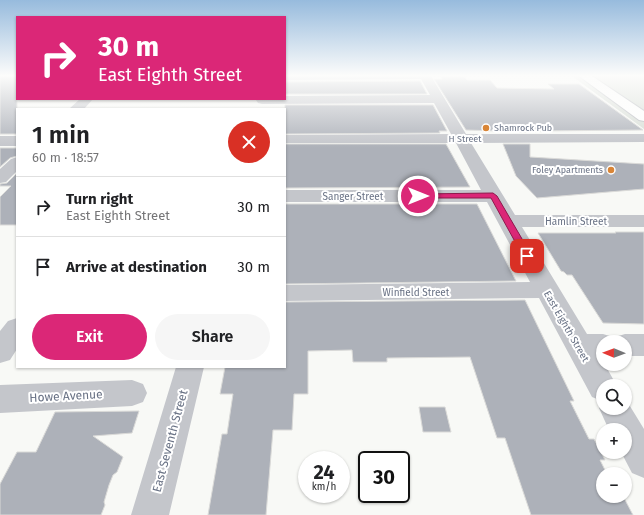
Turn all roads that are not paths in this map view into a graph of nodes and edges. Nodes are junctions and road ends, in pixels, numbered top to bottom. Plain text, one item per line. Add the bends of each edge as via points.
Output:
1 (86, 100) edge
2 (393, 100) edge
3 (440, 100) edge
4 (620, 100) edge
5 (261, 103) edge
6 (77, 108) edge
7 (644, 117) edge
8 (461, 138) junction
9 (644, 138) edge
10 (286, 139) edge
11 (0, 141) edge
12 (16, 141) edge
13 (16, 163) edge
14 (0, 178) edge
15 (286, 196) edge
16 (493, 196) junction
17 (508, 221) junction
18 (644, 221) edge
19 (547, 290) junction
20 (286, 293) edge
21 (16, 329) edge
22 (591, 345) edge
23 (632, 345) edge
24 (644, 345) edge
25 (0, 352) edge
26 (190, 368) edge
27 (600, 379) edge
28 (132, 393) dead end
29 (0, 399) edge
30 (618, 415) edge
31 (644, 461) edge
32 (150, 515) edge

1 - 6 street
2 - 5 street
3 - 8 street, East Eighth Street
4 - 7 main road
8 - 9 street, H Street
8 - 10 street, H Street
8 - 16 street, East Eighth Street
11 - 12 street
13 - 14 street
15 - 16 street, Sanger Street
16 - 17 street, East Eighth Street
17 - 18 street, Hamlin Street
17 - 19 street, East Eighth Street
19 - 20 street, Winfield Street
19 - 22 street, East Eighth Street
21 - 25 street
22 - 27 street, East Eighth Street
23 - 24 street
26 - 32 street, East Seventh Street
28 - 29 street, Howe Avenue
30 - 31 street

